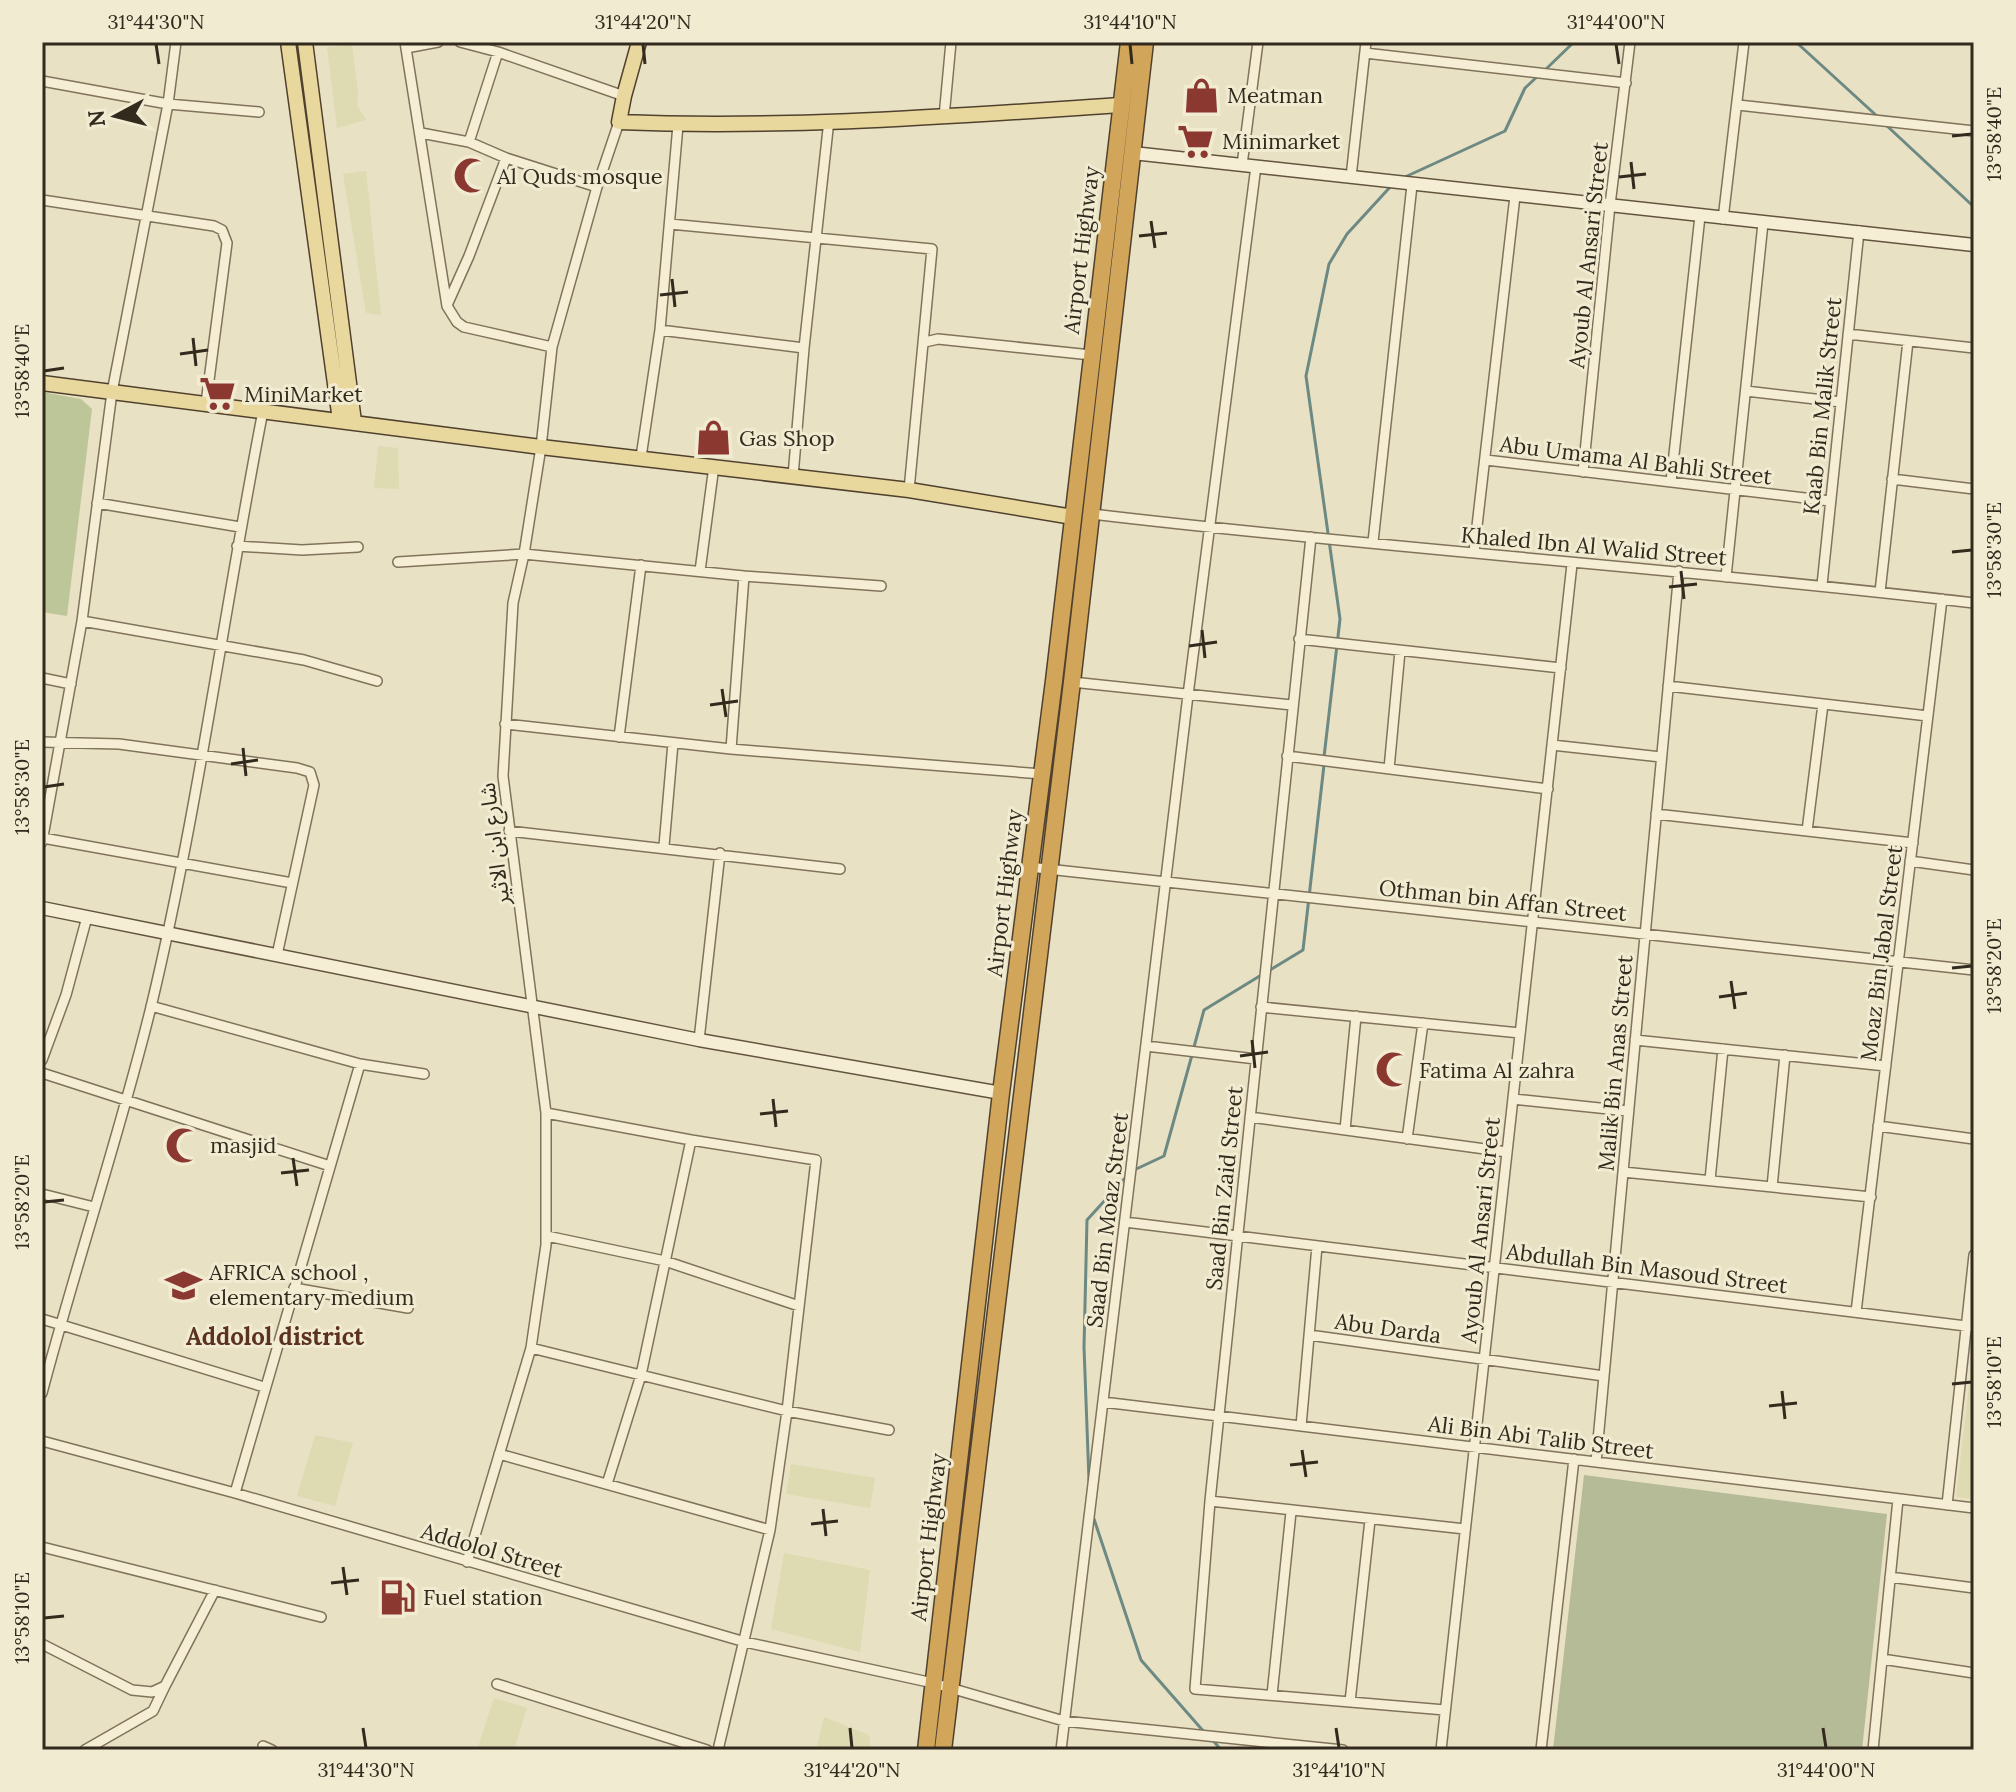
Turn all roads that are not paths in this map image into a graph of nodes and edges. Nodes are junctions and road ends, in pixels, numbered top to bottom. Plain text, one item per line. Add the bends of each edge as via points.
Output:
1 (176, 42) edge
2 (288, 42) edge
3 (305, 42) edge
4 (438, 42) edge
5 (460, 42) edge
6 (639, 42) edge
7 (951, 42) edge
8 (1129, 42) edge
9 (1145, 42) edge
10 (1258, 42) edge
11 (1366, 42) edge
12 (1630, 42) edge
13 (1744, 42) edge
14 (406, 45) edge
15 (498, 52) junction
16 (1365, 53) junction
17 (42, 81) edge
18 (1626, 83) junction
19 (624, 96) junction
20 (168, 104) junction
21 (1121, 105) junction
22 (1738, 105) junction
23 (259, 112) dead end
24 (944, 117) junction
25 (829, 120) junction
26 (619, 122) junction
27 (678, 125) junction
28 (1126, 131) junction
29 (1974, 131) edge
30 (421, 133) junction
31 (469, 142) junction
32 (1133, 153) junction
33 (506, 158) junction
34 (1242, 165) junction
35 (1256, 166) junction
36 (1351, 177) junction
37 (1412, 185) junction
38 (597, 187) junction
39 (1515, 196) junction
40 (42, 200) edge
41 (1610, 205) junction
42 (146, 216) junction
43 (1700, 216) junction
44 (1723, 219) junction
45 (1763, 223) junction
46 (670, 224) junction
47 (1859, 231) junction
48 (815, 239) junction
49 (1974, 245) edge
50 (447, 306) junction
51 (660, 330) junction
52 (1848, 334) junction
53 (1908, 341) junction
54 (925, 342) junction
55 (552, 347) junction
56 (804, 348) junction
57 (1974, 348) edge
58 (1091, 355) junction
59 (42, 383) edge
60 (1746, 391) junction
61 (112, 392) junction
62 (1841, 402) junction
63 (206, 403) junction
64 (263, 411) junction
65 (347, 421) junction
66 (541, 447) junction
67 (641, 457) junction
68 (1486, 460) junction
69 (714, 466) junction
70 (1583, 472) junction
71 (793, 476) junction
72 (1892, 479) junction
73 (1671, 482) junction
74 (1974, 489) edge
75 (909, 490) junction
76 (1736, 490) junction
77 (1830, 501) junction
78 (97, 503) junction
79 (1073, 517) junction
80 (1091, 517) junction
81 (240, 527) junction
82 (1211, 528) junction
83 (1311, 537) junction
84 (1373, 542) junction
85 (237, 546) junction
86 (358, 547) dead end
87 (1474, 552) junction
88 (524, 554) junction
89 (398, 562) dead end
90 (1572, 564) junction
91 (641, 565) junction
92 (700, 571) junction
93 (1679, 571) junction
94 (744, 576) junction
95 (1726, 577) junction
96 (1822, 585) junction
97 (881, 586) dead end
98 (1880, 592) junction
99 (1942, 599) junction
100 (1974, 603) edge
101 (82, 621) junction
102 (1299, 639) junction
103 (221, 644) junction
104 (1400, 651) junction
105 (1561, 668) junction
106 (42, 678) edge
107 (377, 681) dead end
108 (1072, 682) junction
109 (71, 684) junction
110 (1668, 686) junction
111 (1188, 695) junction
112 (1823, 704) junction
113 (1292, 705) junction
114 (1928, 716) junction
115 (505, 724) junction
116 (619, 737) junction
117 (42, 742) edge
118 (60, 742) junction
119 (673, 743) junction
120 (1552, 745) junction
121 (731, 749) junction
122 (203, 755) junction
123 (1287, 756) junction
124 (1661, 757) junction
125 (1389, 769) junction
126 (1042, 774) junction
127 (1548, 789) junction
128 (1656, 814) junction
129 (509, 831) junction
130 (1807, 831) junction
131 (42, 840) edge
132 (1913, 843) junction
133 (664, 846) junction
134 (720, 853) junction
135 (1910, 861) junction
136 (180, 863) junction
137 (1029, 867) junction
138 (840, 869) dead end
139 (1050, 869) junction
140 (1974, 870) edge
141 (1165, 882) junction
142 (292, 883) junction
143 (1273, 893) junction
144 (42, 908) edge
145 (87, 917) junction
146 (1533, 922) junction
147 (166, 932) junction
148 (1645, 934) junction
149 (277, 955) junction
150 (1898, 961) junction
151 (1974, 970) edge
152 (151, 1006) junction
153 (533, 1006) junction
154 (1261, 1007) junction
155 (1356, 1016) junction
156 (1423, 1023) junction
157 (1520, 1033) junction
158 (699, 1040) junction
159 (1635, 1040) junction
160 (1146, 1046) junction
161 (1723, 1049) junction
162 (1785, 1055) junction
163 (1256, 1059) junction
164 (42, 1060) edge
165 (360, 1064) junction
166 (1886, 1066) junction
167 (42, 1073) edge
168 (424, 1074) dead end
169 (1001, 1093) junction
170 (1513, 1099) junction
171 (126, 1100) junction
172 (1628, 1111) junction
173 (546, 1113) junction
174 (1250, 1117) junction
175 (1878, 1126) junction
176 (1345, 1130) junction
177 (1407, 1139) junction
178 (1974, 1139) edge
179 (691, 1140) junction
180 (1507, 1152) junction
181 (330, 1166) junction
182 (1623, 1172) junction
183 (1710, 1180) junction
184 (1772, 1187) junction
185 (42, 1194) edge
186 (1871, 1197) junction
187 (94, 1207) junction
188 (1125, 1222) junction
189 (547, 1236) junction
190 (1238, 1236) junction
191 (1317, 1246) junction
192 (1974, 1255) edge
193 (665, 1261) junction
194 (1494, 1268) junction
195 (1613, 1282) junction
196 (294, 1288) junction
197 (799, 1306) junction
198 (408, 1308) dead end
199 (1856, 1312) junction
200 (42, 1319) edge
201 (60, 1324) junction
202 (1970, 1326) edge
203 (1309, 1335) junction
204 (531, 1348) junction
205 (1484, 1359) junction
206 (641, 1375) junction
207 (1604, 1376) junction
208 (264, 1387) junction
209 (42, 1393) edge
210 (1103, 1402) junction
211 (787, 1411) junction
212 (1219, 1416) junction
213 (1301, 1426) junction
214 (889, 1430) dead end
215 (42, 1441) edge
216 (1474, 1447) junction
217 (499, 1454) junction
218 (1574, 1459) junction
219 (1596, 1462) junction
220 (607, 1484) junction
221 (235, 1493) junction
222 (1898, 1499) junction
223 (1210, 1501) junction
224 (1947, 1505) junction
225 (1974, 1508) edge
226 (1291, 1512) junction
227 (1370, 1520) junction
228 (1465, 1529) junction
229 (770, 1530) junction
230 (42, 1547) edge
231 (467, 1562) junction
232 (1890, 1577) junction
233 (1974, 1588) edge
234 (215, 1590) junction
235 (321, 1617) dead end
236 (745, 1642) junction
237 (42, 1644) edge
238 (1882, 1659) junction
239 (1974, 1673) edge
240 (497, 1684) dead end
241 (165, 1686) junction
242 (941, 1686) junction
243 (1272, 1695) junction
244 (1350, 1702) junction
245 (1445, 1710) junction
246 (1064, 1721) junction
247 (85, 1750) edge
248 (707, 1750) edge
249 (718, 1750) edge
250 (926, 1750) edge
251 (943, 1750) edge
252 (1061, 1750) edge
253 (1343, 1750) edge
254 (1441, 1750) edge
255 (1541, 1750) edge
256 (1874, 1750) edge

1 - 20 street
2 - 65 main road
3 - 65 main road
4 - 14 street
5 - 15 street
6 - 19 main road
7 - 24 street
8 - 21 highway, Airport Highway
9 - 28 highway, Airport Highway
10 - 34 street
11 - 16 street
12 - 18 street, Ayoub Al Ansari Street
13 - 22 street
14 - 30 street
15 - 19 street
15 - 31 street
16 - 18 street
16 - 36 street
17 - 20 street
18 - 41 street, Ayoub Al Ansari Street
19 - 26 main road
20 - 23 street
20 - 42 street
21 - 24 main road
21 - 28 highway, Airport Highway
22 - 29 street
22 - 44 street
24 - 25 main road
25 - 27 main road
25 - 48 street
26 - 27 main road
26 - 38 street, شارع ابن الاثير
27 - 46 street
28 - 32 highway, Airport Highway
28 - 58 highway, Airport Highway
30 - 31 street
30 - 50 street
31 - 33 street
32 - 34 main road
32 - 80 highway, Airport Highway
33 - 38 street
33 - 50 street
34 - 35 main road
35 - 36 main road
35 - 82 street, Saad Bin Moaz Street
36 - 37 main road
37 - 39 main road
37 - 84 street
38 - 55 street, شارع ابن الاثير
39 - 41 main road
39 - 68 street
40 - 42 street
41 - 43 main road
41 - 70 street, Ayoub Al Ansari Street
42 - 61 street
42 - 63 street via 214,226 225,234
43 - 44 main road
43 - 73 street
44 - 45 main road
45 - 47 main road
45 - 60 street
46 - 48 street
46 - 51 street
47 - 49 main road
47 - 52 street, Kaab Bin Malik Street
48 - 54 street via 932,249
48 - 56 street
50 - 55 street via 464,327
51 - 56 street
51 - 67 street
52 - 53 street
52 - 62 street, Kaab Bin Malik Street
53 - 57 street
53 - 72 street
54 - 58 street via 938,339
54 - 75 street
55 - 66 street, شارع ابن الاثير
56 - 71 street
58 - 79 highway, Airport Highway
59 - 61 main road
60 - 62 street
60 - 76 street
61 - 63 main road
61 - 78 street
62 - 77 street, Kaab Bin Malik Street
63 - 64 main road
64 - 65 main road
64 - 81 street
65 - 66 main road
66 - 67 main road
66 - 88 street, شارع ابن الاثير
67 - 69 main road
68 - 70 street, Abu Umama Al Bahli Street
68 - 87 street
69 - 71 main road
69 - 92 street
70 - 73 street, Abu Umama Al Bahli Street
71 - 75 main road
72 - 74 street
72 - 98 street
73 - 76 street, Abu Umama Al Bahli Street
75 - 79 main road
76 - 77 street, Abu Umama Al Bahli Street
76 - 95 street
77 - 96 street, Kaab Bin Malik Street
78 - 81 street
78 - 101 street
79 - 80 highway
79 - 80 highway via 1085,505
79 - 126 highway, Airport Highway
80 - 82 street, Khaled Ibn Al Walid Street
80 - 108 highway, Airport Highway
81 - 85 street
82 - 83 street, Khaled Ibn Al Walid Street
82 - 111 street, Saad Bin Moaz Street
83 - 84 street, Khaled Ibn Al Walid Street
83 - 102 street, Saad Bin Zaid Street
84 - 87 street, Khaled Ibn Al Walid Street
85 - 86 street
85 - 103 street
87 - 90 street, Khaled Ibn Al Walid Street
88 - 89 street
88 - 91 street
88 - 115 street, شارع ابن الاثير via 513,603
90 - 93 street, Khaled Ibn Al Walid Street
90 - 105 street, Ayoub Al Ansari Street
91 - 92 street
91 - 116 street
92 - 94 street
93 - 95 street, Khaled Ibn Al Walid Street
93 - 110 street, Malik Bin Anas Street
94 - 97 street
94 - 121 street
95 - 96 street, Khaled Ibn Al Walid Street
96 - 98 street, Khaled Ibn Al Walid Street
98 - 99 street, Khaled Ibn Al Walid Street
99 - 100 street, Khaled Ibn Al Walid Street
99 - 114 street, Moaz Bin Jabal Street
101 - 103 street
101 - 109 street
102 - 104 street
102 - 113 street, Saad Bin Zaid Street
103 - 107 street
103 - 122 street
104 - 105 street
104 - 125 street
105 - 120 street, Ayoub Al Ansari Street
106 - 109 street
108 - 111 street
108 - 139 highway, Airport Highway
109 - 118 street
110 - 112 street
110 - 124 street, Malik Bin Anas Street
111 - 113 street
111 - 141 street, Saad Bin Moaz Street
112 - 114 street
112 - 130 street
113 - 123 street, Saad Bin Zaid Street
114 - 132 street, Moaz Bin Jabal Street
115 - 116 street
115 - 129 street, شارع ابن الاثير
116 - 119 street
117 - 118 street
118 - 122 street
118 - 131 street
119 - 121 street
119 - 133 street
120 - 124 street
120 - 127 street, Ayoub Al Ansari Street
121 - 126 street
122 - 136 street
122 - 142 street via 310,772 314,785
123 - 125 street
123 - 143 street, Saad Bin Zaid Street
124 - 128 street, Malik Bin Anas Street
125 - 127 street
126 - 137 highway, Airport Highway
127 - 146 street, Ayoub Al Ansari Street
128 - 130 street
128 - 148 street, Malik Bin Anas Street
129 - 133 street
129 - 153 street, شارع ابن الاثير
130 - 132 street
131 - 136 street
132 - 135 street, Moaz Bin Jabal Street
133 - 134 street
134 - 138 street
134 - 158 street
135 - 140 street
135 - 150 street, Moaz Bin Jabal Street
136 - 142 street
136 - 147 street
137 - 139 street, Othman bin Affan Street
137 - 169 highway, Airport Highway
139 - 141 street, Othman bin Affan Street
139 - 242 highway, Airport Highway
141 - 143 street, Othman bin Affan Street
141 - 160 street, Saad Bin Moaz Street
142 - 149 street
143 - 146 street, Othman bin Affan Street
143 - 154 street, Saad Bin Zaid Street
144 - 145 main road
145 - 147 main road
145 - 164 street
146 - 148 street, Othman bin Affan Street
146 - 157 street, Ayoub Al Ansari Street
147 - 149 main road
147 - 152 street
148 - 150 street, Othman bin Affan Street
148 - 159 street, Malik Bin Anas Street
149 - 153 main road
150 - 151 street, Othman bin Affan Street
150 - 166 street, Moaz Bin Jabal Street
152 - 165 street
152 - 171 street
153 - 158 main road
153 - 173 street, شارع ابن الاثير
154 - 155 street
154 - 163 street, Saad Bin Zaid Street
155 - 156 street
155 - 176 street
156 - 157 street
156 - 177 street
157 - 170 street, Ayoub Al Ansari Street
158 - 169 main road
159 - 161 street
159 - 172 street, Malik Bin Anas Street
160 - 163 street
160 - 188 street, Saad Bin Moaz Street
161 - 162 street
161 - 183 street
162 - 166 street
162 - 184 street
163 - 174 street, Saad Bin Zaid Street
165 - 168 street
165 - 181 street
166 - 175 street, Moaz Bin Jabal Street
167 - 171 street
169 - 242 highway, Airport Highway
170 - 172 street
170 - 180 street, Ayoub Al Ansari Street
171 - 181 street
171 - 187 street
172 - 182 street, Malik Bin Anas Street
173 - 179 street
173 - 189 street, شارع ابن الاثير
174 - 176 street
174 - 190 street, Saad Bin Zaid Street
175 - 178 street
175 - 186 street, Moaz Bin Jabal Street
176 - 177 street
177 - 180 street
179 - 193 street
179 - 197 street via 816,1160
180 - 194 street, Ayoub Al Ansari Street
181 - 196 street
182 - 183 street
182 - 195 street, Malik Bin Anas Street
183 - 184 street
184 - 186 street
185 - 187 street
186 - 199 street, Moaz Bin Jabal Street
187 - 201 street
188 - 190 street, Abdullah Bin Masoud Street
188 - 210 street, Saad Bin Moaz Street
189 - 193 street
189 - 204 street, شارع ابن الاثير
190 - 191 street, Abdullah Bin Masoud Street
190 - 212 street, Saad Bin Zaid Street
191 - 194 street, Abdullah Bin Masoud Street
191 - 203 street
192 - 202 street
193 - 197 street
193 - 206 street
194 - 195 street, Abdullah Bin Masoud Street
194 - 205 street, Ayoub Al Ansari Street
195 - 199 street, Abdullah Bin Masoud Street
195 - 207 street, Malik Bin Anas Street
196 - 198 street
196 - 208 street
197 - 211 street
199 - 202 street, Abdullah Bin Masoud Street
200 - 201 street
201 - 208 street
201 - 209 street
202 - 224 street
203 - 205 street, Abu Darda
203 - 213 street
204 - 206 street
204 - 217 street, شارع ابن الاثير
205 - 207 street, Abu Darda
205 - 216 street, Ayoub Al Ansari Street
206 - 211 street
206 - 220 street
207 - 219 street, Malik Bin Anas Street
208 - 221 street
210 - 212 street, Ali Bin Abi Talib Street
210 - 246 street, Saad Bin Moaz Street
211 - 214 street
211 - 229 street
212 - 213 street, Ali Bin Abi Talib Street
212 - 223 street, Saad Bin Zaid Street
213 - 216 street, Ali Bin Abi Talib Street
215 - 221 street, Addolol Street
216 - 218 street, Ali Bin Abi Talib Street
216 - 228 street, Ayoub Al Ansari Street
217 - 220 street
217 - 231 street, شارع ابن الاثير
218 - 219 street, Ali Bin Abi Talib Street
218 - 255 street
219 - 222 street, Ali Bin Abi Talib Street
220 - 229 street
221 - 231 street, Addolol Street
222 - 224 street, Ali Bin Abi Talib Street
222 - 232 street
223 - 226 street
223 - 243 street, Saad Bin Zaid Street via 1195,1689
224 - 225 street, Ali Bin Abi Talib Street
226 - 227 street
226 - 243 street
227 - 228 street
227 - 244 street
228 - 245 street, Ayoub Al Ansari Street
229 - 236 street
230 - 234 street
231 - 236 street, Addolol Street
232 - 233 street
232 - 238 street
234 - 235 street
234 - 241 street
236 - 242 street, Addolol Street
236 - 249 street
237 - 241 street via 132,1690 152,1692
238 - 239 street
238 - 256 street
240 - 248 street
241 - 247 street via 153,1711
242 - 246 street, Addolol Street
242 - 250 highway, Airport Highway
242 - 251 highway, Airport Highway
243 - 244 street
244 - 245 street
245 - 254 street, Ayoub Al Ansari Street
246 - 252 street, Saad Bin Moaz Street
246 - 253 street, Addolol Street

